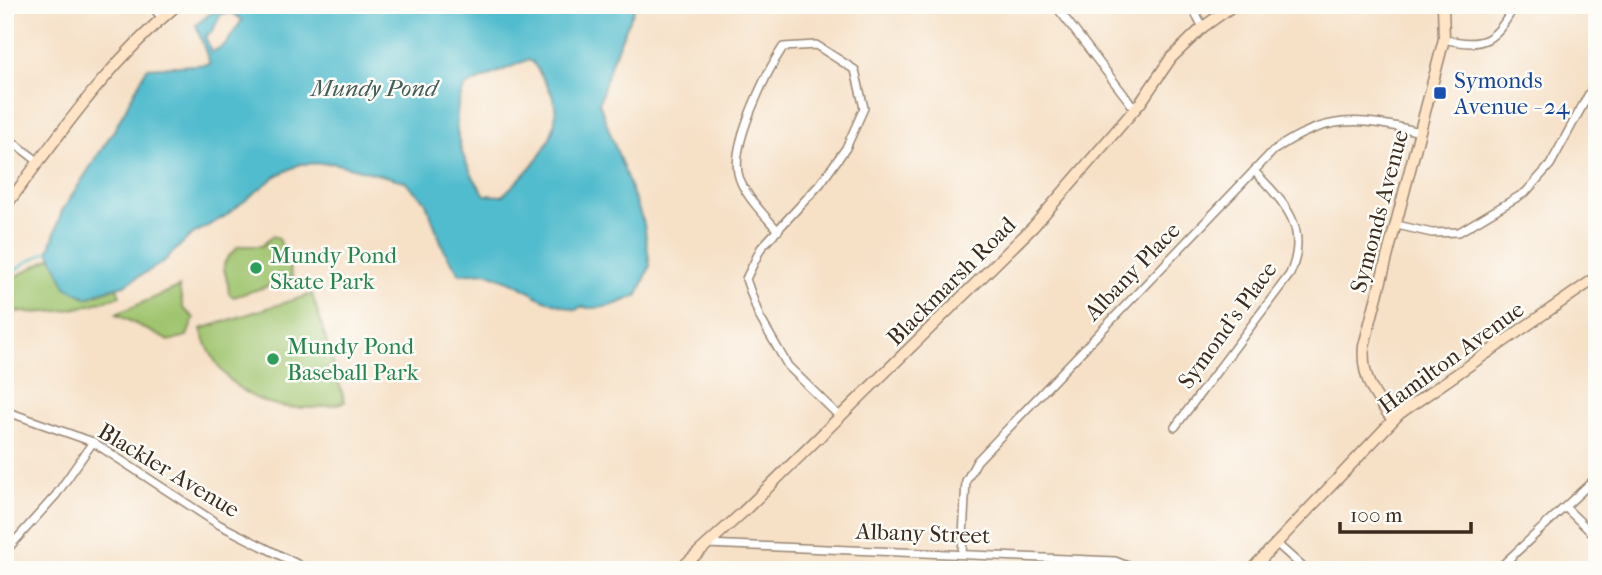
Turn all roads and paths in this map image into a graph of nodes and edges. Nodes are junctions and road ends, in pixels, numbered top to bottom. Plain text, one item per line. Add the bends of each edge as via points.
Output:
1 (151, 5) edge
2 (177, 5) edge
3 (1055, 5) edge
4 (1191, 5) edge
5 (1234, 5) edge
6 (1443, 5) edge
7 (1515, 5) edge
8 (162, 18) junction
9 (1203, 27) junction
10 (1444, 39) junction
11 (1597, 79) edge
12 (1135, 109) junction
13 (1420, 132) junction
14 (5, 136) edge
15 (39, 162) junction
16 (1254, 171) junction
17 (5, 207) edge
18 (1396, 225) junction
19 (778, 231) junction
20 (1597, 277) edge
21 (5, 411) edge
22 (841, 416) junction
23 (1393, 420) junction
24 (1175, 427) dead end
25 (93, 442) junction
26 (1597, 477) edge
27 (1566, 508) junction
28 (1597, 538) edge
29 (1276, 543) junction
30 (705, 544) junction
31 (5, 552) edge
32 (962, 554) junction
33 (309, 570) edge
34 (678, 570) edge
35 (1138, 570) edge
36 (1251, 570) edge
37 (1306, 570) edge
38 (1497, 570) edge

1 - 8 street
2 - 8 street
3 - 12 street
4 - 9 street
5 - 9 street, Blackmarsh Road
6 - 10 street, Symonds Avenue
7 - 10 street via 1491,38 1470,44
8 - 15 street via 97,83
9 - 12 street, Blackmarsh Road via 1171,58
10 - 13 street, Symonds Avenue
11 - 18 street via 1550,165 1526,192 1459,232 1432,233
12 - 22 street, Blackmarsh Road via 1033,228
13 - 16 street, Albany Place via 1371,120 1336,121 1289,140
13 - 18 street, Symonds Avenue
14 - 15 street
15 - 17 street
16 - 24 street, Symond's Place via 1283,201 1298,238 1298,256 1290,274
16 - 32 street, Albany Place via 977,461 966,481
18 - 23 street, Symonds Avenue via 1363,357 1368,383
19 - 19 street via 846,148 864,108 855,70 816,45 783,47 761,81 740,150 738,174
19 - 22 street via 761,248 746,279 759,316 788,366
20 - 23 street, Hamilton Avenue
21 - 25 street, Blackler Avenue
22 - 30 street, Blackmarsh Road
23 - 29 street, Hamilton Avenue
25 - 31 street via 56,495
25 - 33 street, Blackler Avenue via 218,524
26 - 27 street
27 - 28 street
27 - 38 street
29 - 36 street, Hamilton Avenue
29 - 37 street
30 - 32 street, Albany Street
30 - 34 street, Blackmarsh Road
32 - 35 street, Albany Street via 1115,561

